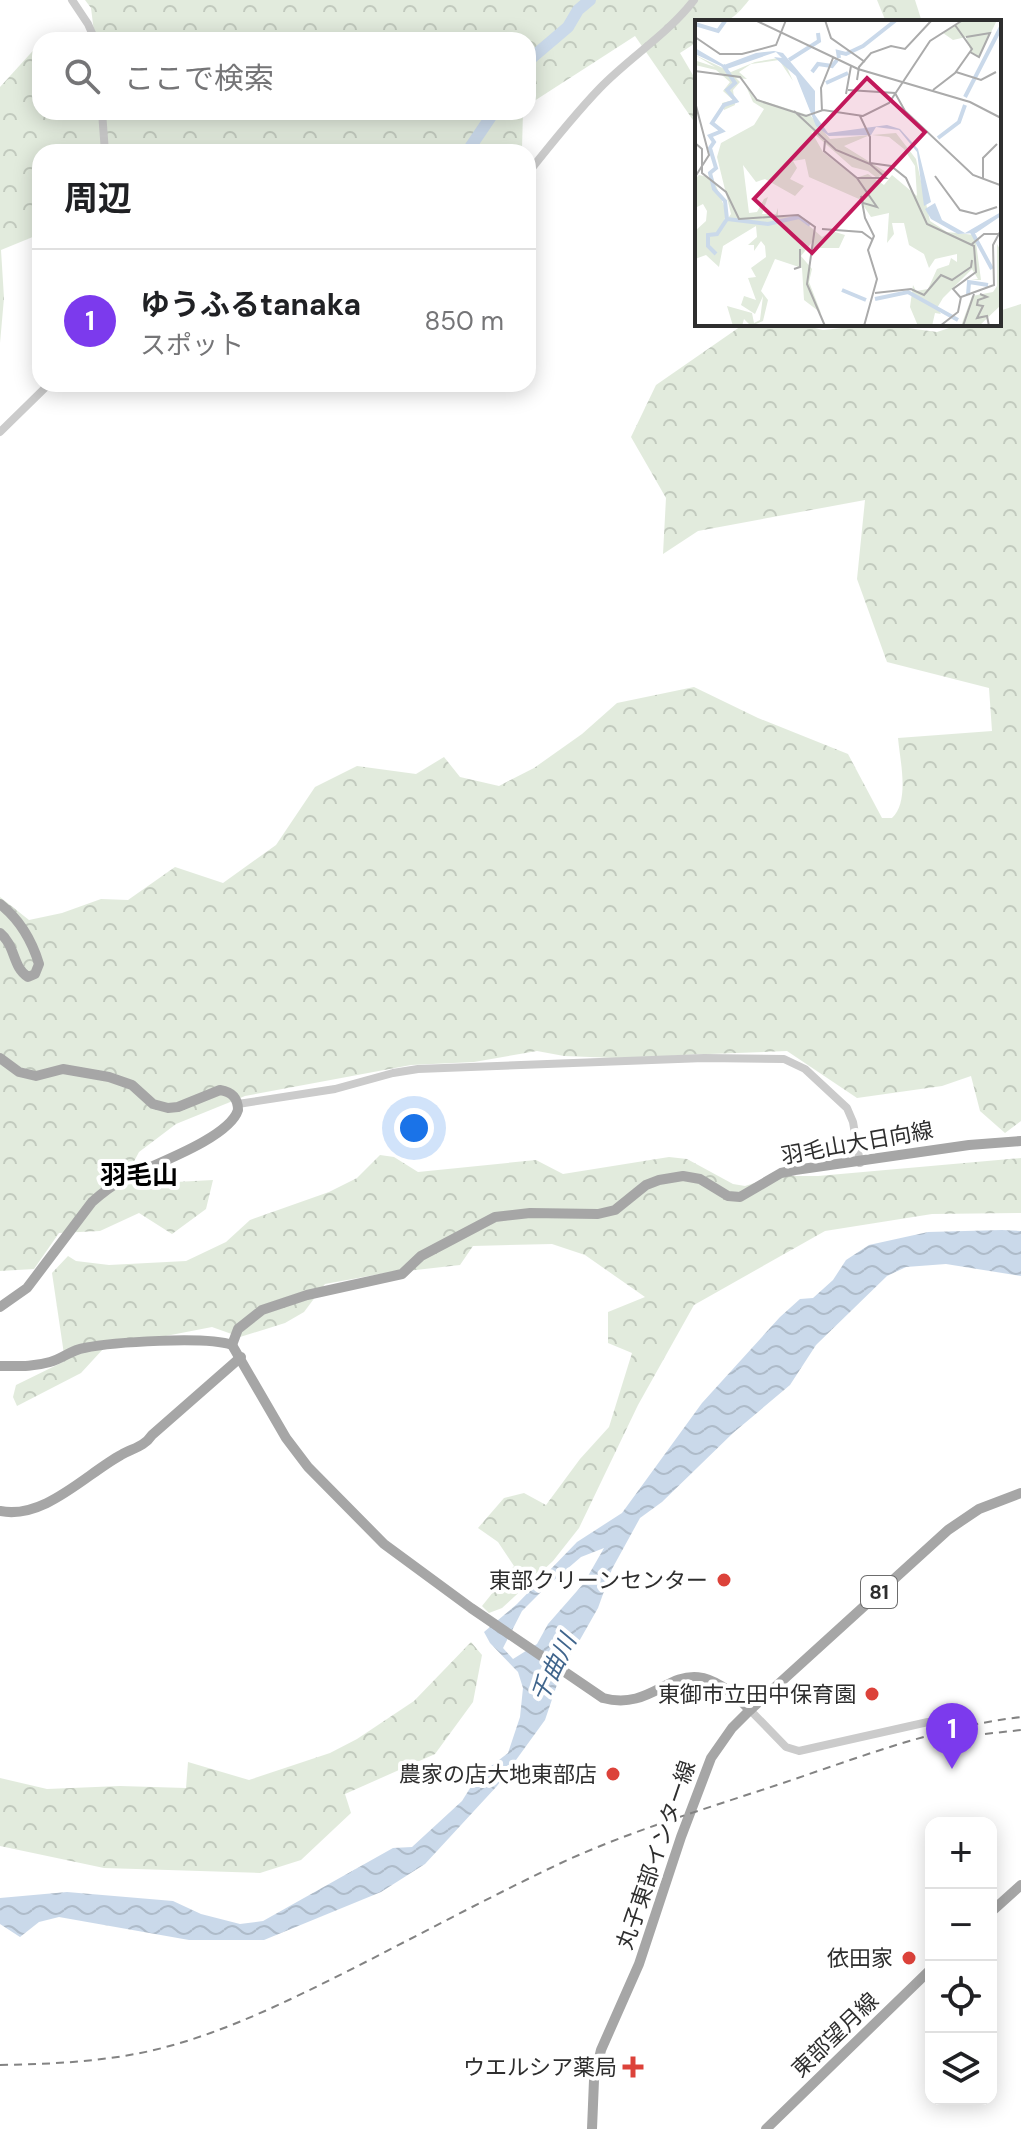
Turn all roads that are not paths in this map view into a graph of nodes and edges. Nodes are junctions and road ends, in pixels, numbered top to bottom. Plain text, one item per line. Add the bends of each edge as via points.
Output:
1 (72, 0) edge
2 (694, 0) edge
3 (92, 32) edge
4 (103, 120) edge
5 (104, 144) edge
6 (536, 163) edge
7 (41, 392) edge
8 (0, 432) edge
9 (0, 904) edge
10 (0, 933) edge
11 (0, 1058) edge
12 (238, 1104) junction
13 (1021, 1141) edge
14 (860, 1163) junction
15 (0, 1307) edge
16 (232, 1345) junction
17 (241, 1357) junction
18 (0, 1366) edge
19 (1021, 1493) edge
20 (0, 1511) edge
21 (750, 1710) junction
22 (928, 1722) dead end
23 (1021, 1885) edge
24 (997, 1907) edge
25 (925, 1975) edge
26 (592, 2129) edge
27 (766, 2129) edge

1 - 3 street
2 - 6 street via 600,88
4 - 5 street
7 - 8 street
9 - 10 main road via 29,939 39,964 35,974 21,972 10,941
11 - 12 main road via 19,1072 36,1076 63,1069 109,1077 168,1108 220,1090 232,1094
12 - 14 street via 418,1069 784,1059 805,1069 847,1108
12 - 15 main road via 231,1123 104,1191 27,1288
13 - 14 main road, 羽毛山大日向線
14 - 16 main road, 羽毛山大日向線 via 781,1173 740,1197 683,1176 646,1185 615,1210 598,1214 495,1217 421,1256 402,1274 262,1310 238,1329
16 - 17 main road
16 - 18 main road via 212,1340 96,1346 52,1362
17 - 20 main road via 146,1444 61,1495 22,1511
17 - 21 main road via 286,1438 315,1475 401,1558 580,1685 603,1698 625,1701 699,1677 725,1686
19 - 21 main road, 丸子東部インター線 / 81 via 954,1525
21 - 22 street via 782,1744 799,1751
21 - 26 main road, 丸子東部インター線 / 81 via 711,1758 691,1808 639,1964 596,2063
23 - 24 main road
25 - 27 main road, 東部望月線

